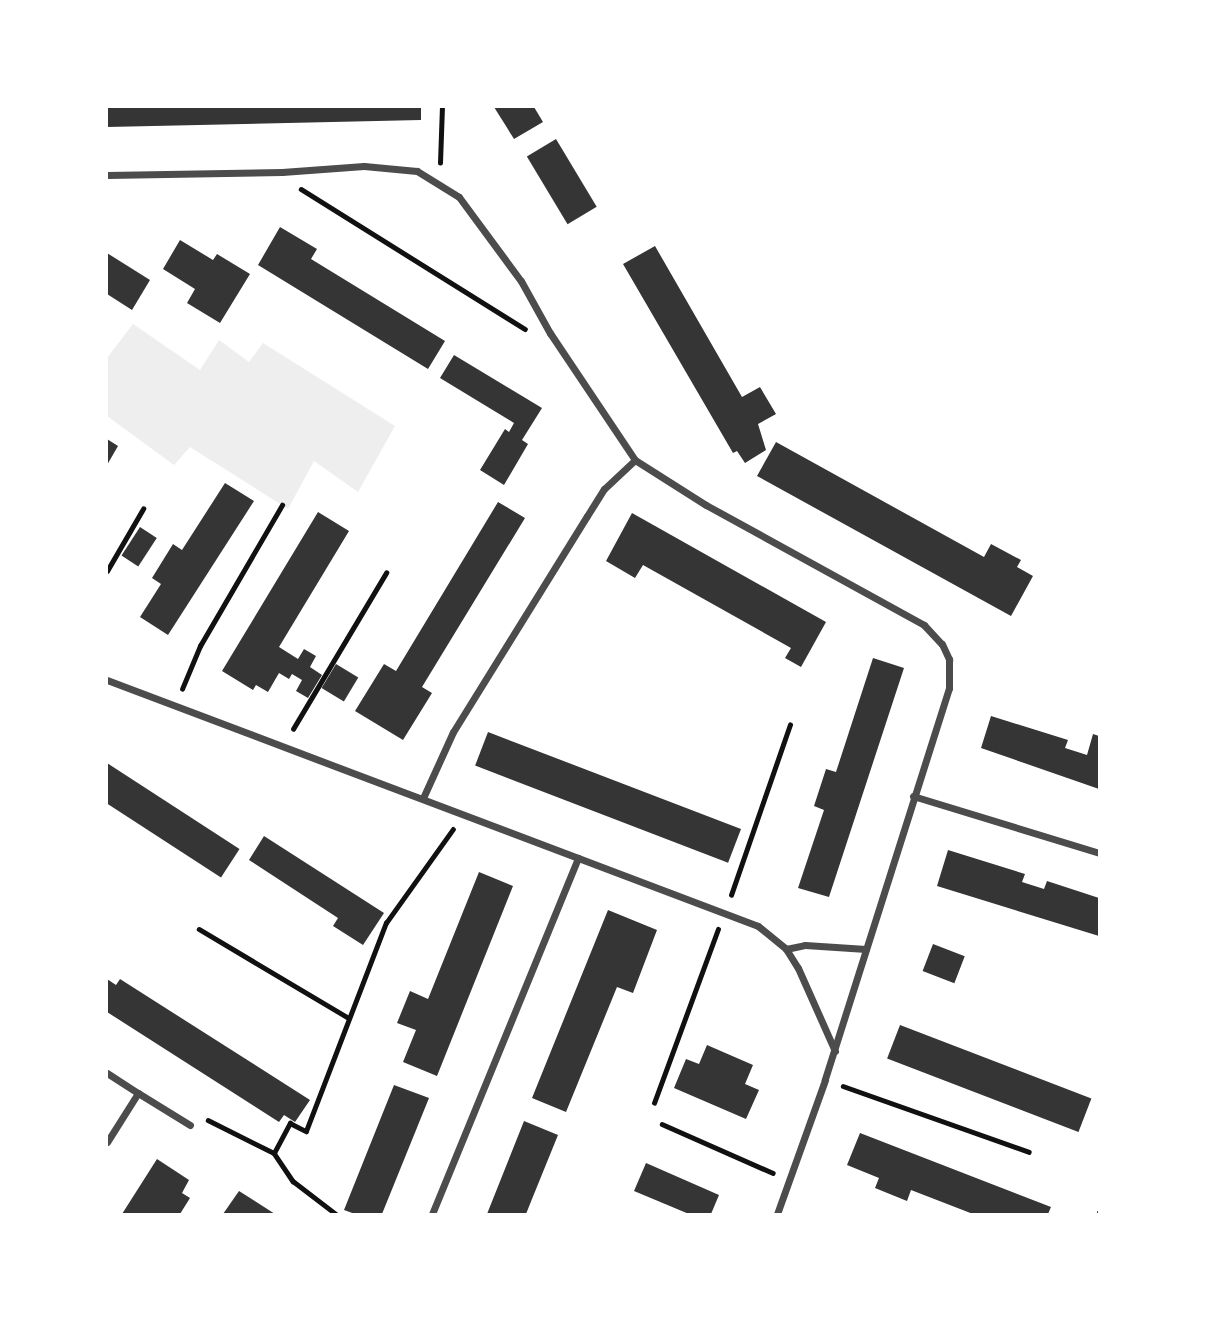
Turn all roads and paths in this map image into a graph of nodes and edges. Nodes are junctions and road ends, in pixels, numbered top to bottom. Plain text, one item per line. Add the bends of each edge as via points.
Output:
1 (442, 107) edge
2 (282, 172) junction
3 (107, 175) edge
4 (439, 184) junction
5 (550, 334) junction
6 (635, 460) junction
7 (282, 505) dead end
8 (143, 509) dead end
9 (107, 571) edge
10 (386, 573) dead end
11 (107, 680) edge
12 (175, 706) junction
13 (282, 748) junction
14 (913, 796) junction
15 (423, 798) junction
16 (464, 814) junction
17 (1099, 853) edge
18 (578, 858) junction
19 (199, 929) dead end
20 (866, 949) junction
21 (786, 950) junction
22 (347, 1017) junction
23 (835, 1051) junction
24 (107, 1073) edge
25 (825, 1080) junction
26 (138, 1093) junction
27 (662, 1124) dead end
28 (190, 1125) joint
29 (107, 1142) edge
30 (1028, 1152) dead end
31 (274, 1153) junction
32 (790, 1180) junction
33 (336, 1214) edge
34 (432, 1214) edge
35 (777, 1214) edge

1 - 4 path
2 - 3 street
2 - 4 street via 364,166 417,171
2 - 5 path via 309,197 518,328
4 - 5 street via 459,197 521,281
5 - 6 street
6 - 14 street via 936,635 949,659 949,688
6 - 15 street via 604,489 580,527 453,732
7 - 12 path via 200,646
8 - 9 path
10 - 13 path
11 - 12 street
12 - 13 street
13 - 15 street
14 - 17 street
14 - 20 street
15 - 16 street
16 - 18 street
16 - 22 path via 386,923
18 - 21 street via 758,926
18 - 34 street
19 - 22 path
20 - 21 street via 805,945
20 - 23 street
21 - 23 street via 808,985
22 - 31 path via 306,1131 290,1123
23 - 25 street
24 - 26 street
25 - 30 path
25 - 32 street
26 - 28 street
26 - 29 street
27 - 32 path
28 - 31 path via 210,1119
31 - 33 path via 292,1181
32 - 35 street

